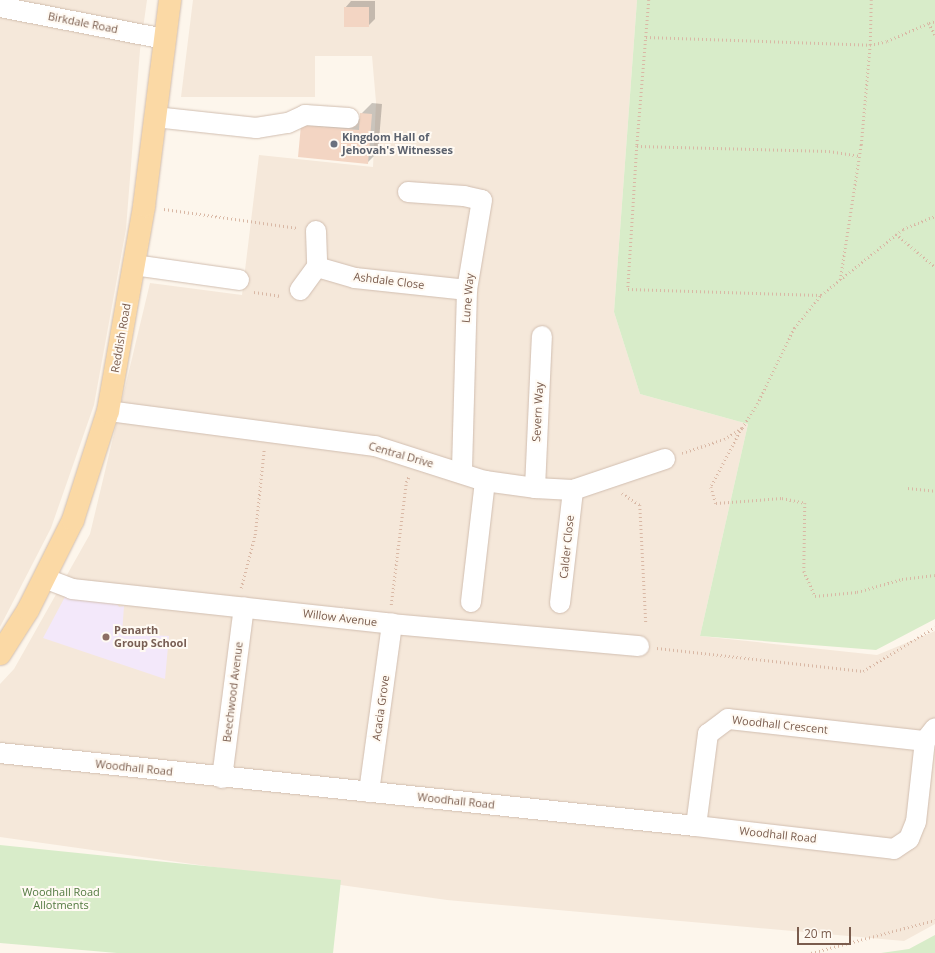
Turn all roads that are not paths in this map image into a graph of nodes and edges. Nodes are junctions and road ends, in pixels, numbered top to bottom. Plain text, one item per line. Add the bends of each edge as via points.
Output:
1 (170, 0) edge
2 (0, 7) edge
3 (165, 39) junction
4 (155, 117) junction
5 (349, 118) dead end
6 (408, 192) dead end
7 (316, 231) road end
8 (134, 265) junction
9 (317, 267) junction
10 (239, 280) dead end
11 (300, 290) dead end
12 (467, 290) junction
13 (542, 336) dead end
14 (108, 411) junction
15 (665, 459) road end
16 (462, 472) junction
17 (485, 481) junction
18 (535, 488) junction
19 (573, 490) junction
20 (44, 578) junction
21 (242, 598) junction
22 (471, 602) dead end
23 (560, 603) dead end
24 (392, 614) junction
25 (639, 646) road end
26 (0, 654) edge
27 (930, 734) edge
28 (0, 753) edge
29 (222, 778) junction
30 (369, 792) junction
31 (696, 826) junction
32 (909, 839) joint

1 - 3 main road, Reddish Road
2 - 3 street, Birkdale Road
3 - 4 main road, Reddish Road
4 - 5 street via 256,128 288,123 305,115
4 - 8 main road, Reddish Road
6 - 12 street, Lune Way via 464,196 482,200
7 - 9 street
8 - 10 street
8 - 14 main road, Reddish Road
9 - 11 street
9 - 12 street, Ashdale Close via 354,278
12 - 16 street, Lune Way
13 - 18 street, Severn Way
14 - 16 street, Central Drive via 375,446
14 - 20 main road, Reddish Road via 73,520
15 - 19 street, Central Drive
16 - 17 street, Central Drive
17 - 18 street, Central Drive
17 - 22 street
18 - 19 street, Central Drive
19 - 23 street, Calder Close
20 - 21 street, Willow Avenue via 72,589
20 - 26 main road, Reddish Road via 28,610
21 - 24 street, Willow Avenue
21 - 29 street, Beechwood Avenue
24 - 25 street, Willow Avenue
24 - 30 street, Acacia Grove
27 - 31 street, Woodhall Crescent via 728,719 708,734
27 - 32 street, Woodhall Crescent via 916,822
28 - 29 street, Woodhall Road
29 - 30 street, Woodhall Road
30 - 31 street, Woodhall Road
31 - 32 street, Woodhall Road via 894,849

